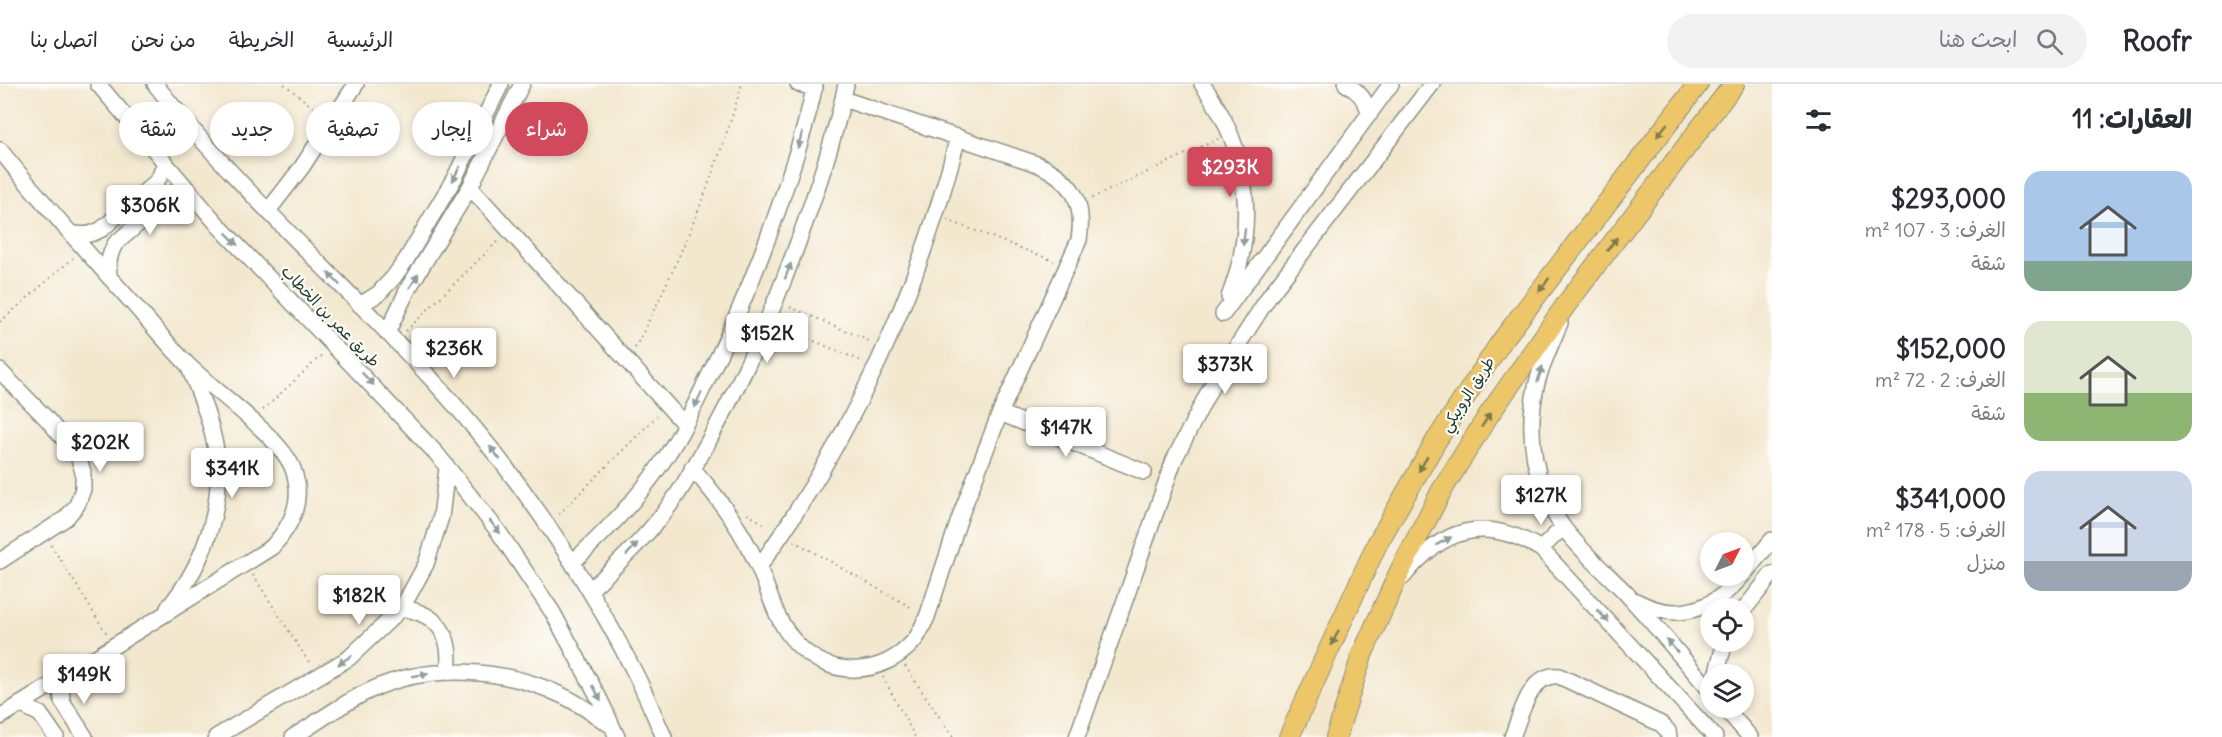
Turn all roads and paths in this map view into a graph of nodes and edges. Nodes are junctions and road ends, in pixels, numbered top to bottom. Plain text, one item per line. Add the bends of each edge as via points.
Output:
1 (98, 84) edge
2 (154, 84) edge
3 (284, 84) edge
4 (356, 84) edge
5 (501, 84) edge
6 (522, 84) edge
7 (742, 84) edge
8 (798, 84) edge
9 (1202, 84) edge
10 (1346, 84) edge
11 (1391, 84) edge
12 (1432, 84) edge
13 (1698, 84) edge
14 (1734, 84) edge
15 (815, 86) edge
16 (845, 91) edge
17 (307, 102) edge
18 (345, 102) edge
19 (1370, 114) junction
20 (1230, 134) junction
21 (958, 137) junction
22 (0, 150) edge
23 (310, 156) edge
24 (165, 163) junction
25 (470, 187) junction
26 (188, 190) junction
27 (1079, 204) junction
28 (268, 211) junction
29 (936, 216) junction
30 (509, 230) junction
31 (71, 233) junction
32 (84, 249) junction
33 (1068, 266) junction
34 (109, 276) junction
35 (776, 301) junction
36 (1568, 302) junction
37 (360, 305) junction
38 (1223, 314) junction
39 (767, 321) junction
40 (0, 322) edge
41 (1247, 328) junction
42 (391, 337) junction
43 (333, 344) junction
44 (886, 348) junction
45 (628, 362) junction
46 (187, 364) junction
47 (877, 368) junction
48 (0, 371) edge
49 (667, 406) junction
50 (1000, 413) junction
51 (251, 421) junction
52 (685, 425) junction
53 (447, 468) junction
54 (693, 468) junction
55 (1144, 472) dead end
56 (746, 514) dead end
57 (548, 525) junction
58 (1563, 527) junction
59 (43, 533) junction
60 (782, 534) junction
61 (1772, 540) edge
62 (1541, 549) junction
63 (0, 561) edge
64 (1754, 561) edge
65 (573, 562) junction
66 (245, 563) junction
67 (759, 567) junction
68 (1772, 574) edge
69 (1733, 586) edge
70 (590, 590) junction
71 (1388, 596) junction
72 (1630, 598) junction
73 (1753, 598) edge
74 (402, 608) junction
75 (927, 617) junction
76 (158, 620) junction
77 (115, 646) junction
78 (898, 656) junction
79 (877, 666) junction
80 (447, 671) junction
81 (318, 677) junction
82 (1700, 678) edge
83 (61, 679) junction
84 (20, 704) junction
85 (0, 717) edge
86 (1734, 718) edge
87 (614, 732) edge
88 (1708, 734) edge
89 (56, 737) edge
90 (85, 737) edge
91 (216, 737) edge
92 (292, 737) edge
93 (664, 737) edge
94 (915, 737) edge
95 (953, 737) edge
96 (1077, 737) edge
97 (1289, 737) edge
98 (1336, 737) edge
99 (1512, 737) edge
100 (1669, 737) edge
101 (1750, 737) edge

1 - 24 street, طريق عمر بن الخطاب
2 - 28 street, طريق عمر بن الخطاب
3 - 17 path
4 - 18 street
5 -> 37 street via 455,177 406,260 386,286
6 - 25 street
7 - 45 path via 683,249
8 - 15 street
9 - 20 street
10 - 19 street via 1359,92
11 - 19 street
12 - 41 street
13 -> 97 main road, طريق الروبيكي via 1501,342 1436,441 1377,543
36 -> 14 main road, طريق الروبيكي
15 -> 52 street via 761,258 726,343
16 - 21 street
35 -> 16 street via 819,183
19 - 38 street
20 - 27 path
20 -> 38 street via 1244,179 1246,216 1238,270
21 - 27 street via 1056,172 1070,186
21 - 29 street
22 - 31 street
23 - 28 street
24 - 26 street, طريق عمر بن الخطاب
24 - 31 street via 156,182 102,229 82,236
25 - 30 street
42 -> 25 street via 408,289
26 - 34 street via 169,196 115,244 110,254
26 -> 43 street, طريق عمر بن الخطاب
27 - 33 street via 1079,240
37 -> 28 street, طريق عمر بن الخطاب
29 - 33 path
29 - 44 street
30 - 42 path
30 - 45 street
31 - 32 street
32 - 34 street
32 - 40 path
33 - 50 street
34 - 46 street
35 - 39 street
35 - 44 path
58 -> 36 street via 1539,477 1532,422 1536,385
71 -> 36 main road, طريق الروبيكي via 1442,490
37 - 42 street, طريق عمر بن الخطاب
38 - 41 street
39 - 47 path
39 - 54 street via 751,360
41 - 96 street via 1174,460
57 -> 42 street, طريق عمر بن الخطاب via 476,430
43 - 51 path
43 -> 53 street, طريق عمر بن الخطاب
44 - 47 street
45 - 49 street
46 - 51 street
46 - 76 street via 214,438 218,477 214,517 202,555 183,589
47 - 60 street via 833,453
48 - 59 street via 78,456 83,472 83,489 77,505 66,518
49 - 52 street
49 - 57 path
50 - 55 street
50 - 75 street
51 - 66 street via 281,448 292,467 297,489 295,511 287,531 272,547
52 - 65 street via 635,499
53 - 74 street via 441,517 426,564
53 -> 87 street, طريق عمر بن الخطاب via 498,531 553,613
54 - 67 street via 735,523
70 -> 54 street via 656,523
56 - 60 path
57 - 65 street, طريق عمر بن الخطاب
58 - 62 street
58 - 72 street
59 - 63 street
59 - 77 path
60 - 67 street
60 - 75 path
61 - 64 street
71 -> 62 street via 1429,549 1465,532 1505,532
62 -> 88 street
65 - 70 street, طريق عمر بن الخطاب
66 - 76 street
66 - 81 path
67 - 79 street via 779,620 797,644 820,662 848,670
68 - 73 street
69 - 72 street via 1716,601 1682,612 1646,607
70 - 93 street, طريق عمر بن الخطاب via 635,672
71 - 98 main road, طريق الروبيكي via 1362,655
82 -> 72 street
74 - 80 street via 417,610 441,628 448,641
74 -> 81 street via 349,658
75 - 78 street via 916,639
76 - 77 street
77 - 83 street
78 - 79 street
78 - 95 path
79 - 94 path
80 - 87 street via 506,676 562,695
92 -> 80 street via 370,690 406,678
81 - 91 street
83 - 84 street
83 - 90 street via 62,701
84 - 85 street
84 - 89 street via 40,714
86 - 101 street
99 - 100 street via 1537,682 1551,675 1661,724

